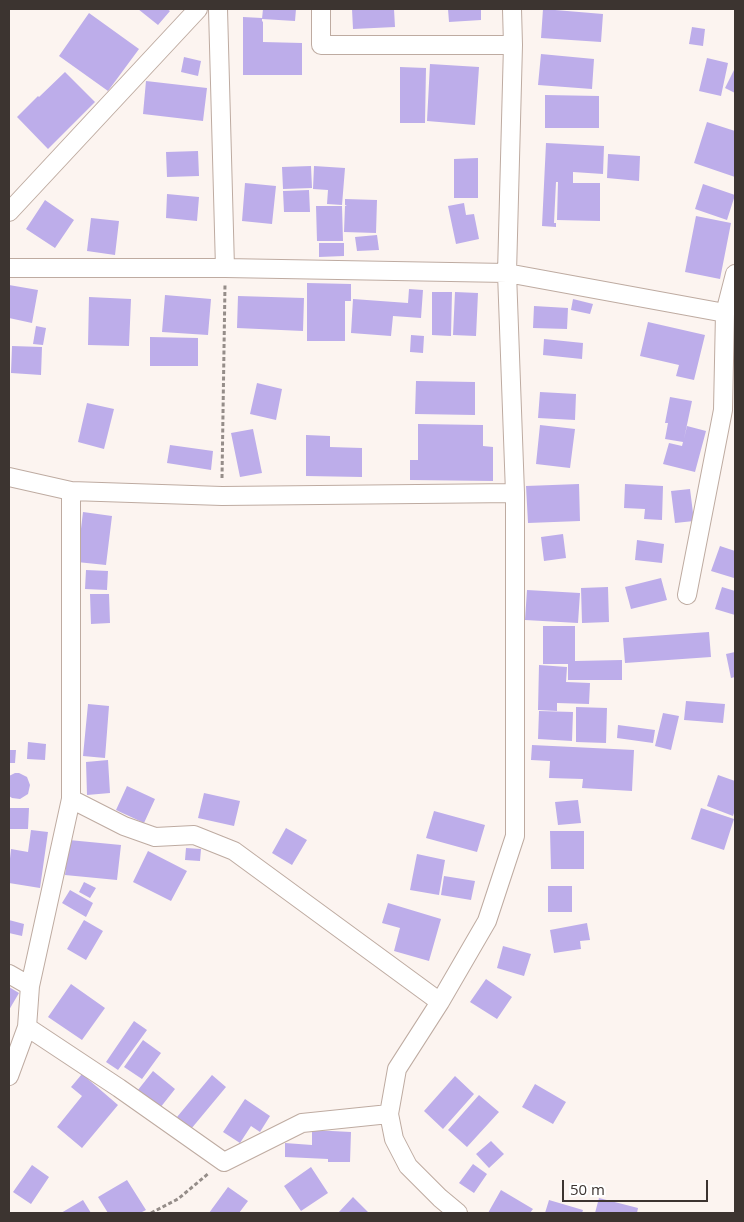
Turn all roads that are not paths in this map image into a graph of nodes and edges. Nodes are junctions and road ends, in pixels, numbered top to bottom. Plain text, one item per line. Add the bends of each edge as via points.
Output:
1 (198, 9) edge
2 (218, 9) edge
3 (321, 9) edge
4 (512, 9) edge
5 (513, 45) junction
6 (9, 212) edge
7 (9, 268) edge
8 (225, 268) junction
9 (507, 273) junction
10 (735, 274) edge
11 (725, 312) junction
12 (9, 477) edge
13 (70, 491) junction
14 (516, 494) junction
15 (687, 594) dead end
16 (71, 799) junction
17 (9, 974) edge
18 (30, 986) junction
19 (440, 1002) junction
20 (27, 1027) junction
21 (9, 1076) edge
22 (389, 1114) junction
23 (458, 1213) edge

1 - 6 street
2 - 8 street
3 - 5 street via 321,45
4 - 5 street
5 - 9 street
7 - 8 street
8 - 9 street
9 - 11 street
9 - 14 street
10 - 11 street
11 - 15 street via 723,410
12 - 13 street
13 - 14 street via 222,496
13 - 16 street
14 - 19 street via 515,836 487,921
16 - 18 street
16 - 19 street via 124,826 155,837 194,834 234,851
17 - 18 street
18 - 20 street
19 - 22 street via 397,1069
20 - 21 street
20 - 22 street via 224,1162 302,1123
22 - 23 street via 394,1139 408,1166

